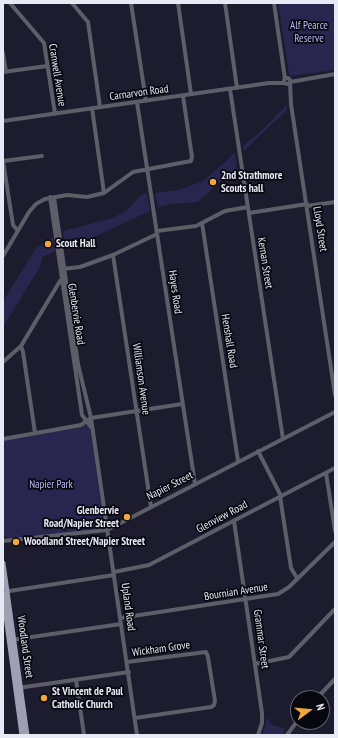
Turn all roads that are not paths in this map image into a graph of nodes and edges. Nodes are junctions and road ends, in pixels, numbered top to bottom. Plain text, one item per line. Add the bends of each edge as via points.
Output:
1 (10, 3) edge
2 (72, 3) edge
3 (131, 3) edge
4 (178, 3) edge
5 (225, 3) edge
6 (274, 3) edge
7 (3, 53) edge
8 (48, 66) junction
9 (4, 72) edge
10 (335, 74) edge
11 (288, 81) junction
12 (237, 88) junction
13 (230, 89) junction
14 (191, 94) junction
15 (183, 96) junction
16 (146, 101) junction
17 (137, 102) junction
18 (100, 107) junction
19 (92, 108) junction
20 (54, 114) junction
21 (3, 121) edge
22 (42, 156) dead end
23 (3, 161) edge
24 (147, 168) junction
25 (104, 193) junction
26 (52, 197) junction
27 (335, 202) edge
28 (307, 205) junction
29 (248, 207) junction
30 (249, 213) junction
31 (202, 223) junction
32 (18, 231) junction
33 (157, 233) junction
34 (113, 255) junction
35 (3, 256) edge
36 (62, 269) junction
37 (64, 279) junction
38 (53, 293) junction
39 (64, 296) junction
40 (19, 348) junction
41 (3, 362) edge
42 (335, 395) edge
43 (182, 404) junction
44 (136, 411) junction
45 (335, 412) edge
46 (91, 418) junction
47 (87, 422) junction
48 (92, 429) junction
49 (35, 433) junction
50 (3, 439) edge
51 (283, 439) junction
52 (258, 452) junction
53 (238, 461) junction
54 (335, 468) edge
55 (326, 473) junction
56 (195, 484) junction
57 (281, 496) junction
58 (150, 506) junction
59 (234, 520) junction
60 (107, 530) junction
61 (335, 531) edge
62 (3, 541) edge
63 (335, 542) edge
64 (3, 563) edge
65 (114, 574) junction
66 (297, 578) junction
67 (4, 590) edge
68 (246, 600) junction
69 (335, 609) edge
70 (120, 618) junction
71 (121, 624) junction
72 (8, 633) edge
73 (12, 640) junction
74 (127, 662) junction
75 (255, 664) junction
76 (129, 672) junction
77 (335, 679) edge
78 (76, 680) junction
79 (18, 688) junction
80 (325, 690) edge
81 (135, 718) junction
82 (22, 735) edge
83 (27, 735) edge
84 (84, 735) edge
85 (138, 735) edge
86 (258, 735) edge

1 - 8 street, Cranwell Avenue via 43,40
2 - 18 street via 88,22
3 - 16 street
4 - 14 street
5 - 12 street
6 - 11 street
7 - 9 street
8 - 9 street
8 - 20 street, Cranwell Avenue
10 - 11 street, Carnarvon Road
11 - 12 street, Carnarvon Road
11 - 28 street, Lloyd Street
12 - 13 street, Carnarvon Road
13 - 14 street, Carnarvon Road
13 - 29 street, Kernan Street
14 - 15 street, Carnarvon Road
15 - 16 street, Carnarvon Road
15 - 24 street via 192,160
16 - 17 street, Carnarvon Road
17 - 18 street, Carnarvon Road
17 - 24 street, Hayes Road
18 - 19 street, Carnarvon Road
19 - 20 street, Carnarvon Road
19 - 25 street
20 - 21 street, Carnarvon Road
22 - 23 street
23 - 32 street via 13,225
24 - 25 street via 133,172
24 - 33 street, Hayes Road
25 - 26 street via 87,197 71,194
26 - 32 street via 34,206
26 - 36 street, Glenbervie Road
27 - 28 street
28 - 30 street
28 - 42 street, Lloyd Street
29 - 30 street, Kernan Street
29 - 31 street via 225,211
30 - 51 street, Kernan Street
31 - 33 street
31 - 53 street, Henshall Road
32 - 35 street
33 - 34 street
33 - 43 street, Hayes Road
34 - 36 street via 80,267
34 - 44 street, Williamson Avenue
36 - 37 street, Glenbervie Road
37 - 38 street
37 - 39 street, Glenbervie Road
37 - 46 street, Glenbervie Road via 78,364
38 - 39 street via 61,291
38 - 40 street
39 - 47 street, Glenbervie Road via 82,415
40 - 41 street
40 - 49 street via 24,356
43 - 44 street
43 - 56 street, Hayes Road
44 - 46 street
44 - 58 street, Williamson Avenue
45 - 51 street, Napier Street
46 - 47 street
46 - 48 street, Glenbervie Road
47 - 48 street, Glenbervie Road
47 - 49 street
48 - 60 street, Glenbervie Road
49 - 50 street
51 - 52 street, Napier Street
52 - 53 street, Napier Street
52 - 57 street
53 - 56 street, Napier Street
54 - 55 street, Glenview Road
55 - 57 street, Glenview Road
55 - 61 street
56 - 58 street, Napier Street
57 - 59 street, Glenview Road
57 - 66 street via 291,568
58 - 60 street, Napier Street
59 - 65 street, Glenview Road via 146,566
59 - 68 street, Grammar Street
60 - 62 street, Napier Street
60 - 65 street, Upland Road
63 - 66 street, Bournian Avenue
64 - 67 main road, Woodland Street
65 - 67 street, Glenview Road
65 - 70 street, Upland Road
66 - 68 street, Bournian Avenue via 278,594
67 - 72 main road, Woodland Street
68 - 70 street, Bournian Avenue
68 - 75 street, Grammar Street
69 - 75 street via 288,657
70 - 71 street, Upland Road
71 - 73 street
71 - 74 street, Upland Road
72 - 73 main road, Woodland Street
73 - 79 main road, Woodland Street
74 - 76 street, Upland Road
74 - 81 street, Wickham Grove via 204,652 208,657 215,701 210,707
75 - 86 street, Grammar Street via 263,719
76 - 78 street
76 - 81 street, Upland Road
77 - 80 street
78 - 79 street
78 - 84 street
79 - 82 main road, Woodland Street
79 - 83 main road, Woodland Street
81 - 85 street, Upland Road

